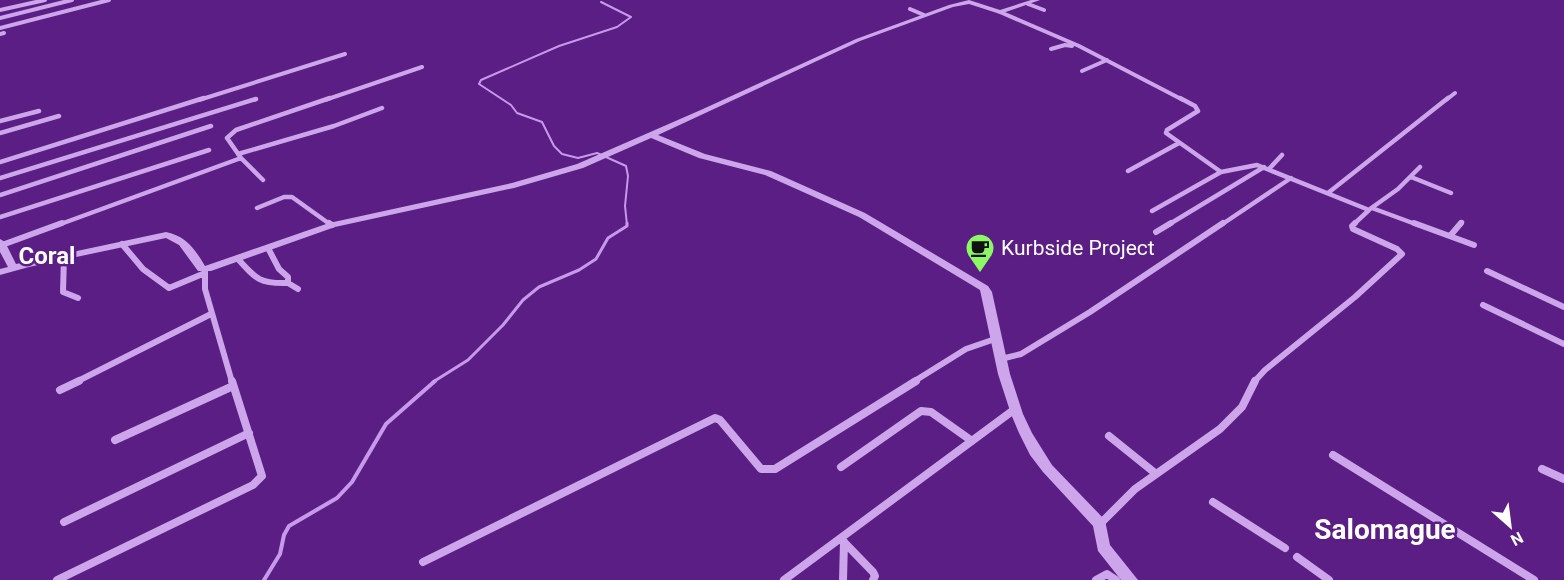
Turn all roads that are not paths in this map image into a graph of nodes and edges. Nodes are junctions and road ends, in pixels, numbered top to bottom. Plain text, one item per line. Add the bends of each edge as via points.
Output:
1 (45, 0) edge
2 (72, 0) edge
3 (109, 0) edge
4 (1037, 0) edge
5 (1028, 4) junction
6 (910, 9) dead end
7 (0, 10) edge
8 (1044, 10) dead end
9 (1000, 12) junction
10 (924, 15) junction
11 (0, 18) edge
12 (0, 28) edge
13 (1079, 46) junction
14 (1051, 50) dead end
15 (345, 54) dead end
16 (1107, 60) junction
17 (422, 67) dead end
18 (1082, 71) dead end
19 (1455, 93) dead end
20 (256, 99) dead end
21 (381, 108) dead end
22 (39, 111) dead end
23 (59, 116) dead end
24 (0, 121) edge
25 (211, 126) dead end
26 (0, 133) edge
27 (651, 135) junction
28 (1179, 144) junction
29 (209, 150) dead end
30 (1282, 155) dead end
31 (240, 156) junction
32 (0, 162) edge
33 (1420, 167) dead end
34 (1266, 168) junction
35 (1128, 171) dead end
36 (1221, 172) junction
37 (1411, 177) junction
38 (0, 178) edge
39 (1291, 178) junction
40 (263, 180) dead end
41 (1328, 193) junction
42 (1451, 193) dead end
43 (0, 195) edge
44 (257, 208) dead end
45 (1370, 209) junction
46 (1152, 211) dead end
47 (0, 218) edge
48 (1462, 222) dead end
49 (332, 225) junction
50 (1156, 232) dead end
51 (1450, 236) junction
52 (1, 244) edge
53 (122, 244) junction
54 (1474, 245) dead end
55 (268, 248) junction
56 (64, 256) junction
57 (238, 259) junction
58 (13, 267) junction
59 (1487, 271) dead end
60 (0, 272) edge
61 (205, 272) junction
62 (288, 283) junction
63 (298, 290) dead end
64 (78, 298) dead end
65 (1483, 305) dead end
66 (1564, 307) edge
67 (211, 314) junction
68 (994, 339) junction
69 (1564, 344) edge
70 (1000, 359) junction
71 (233, 386) junction
72 (60, 390) dead end
73 (1015, 409) junction
74 (249, 434) junction
75 (1109, 436) dead end
76 (115, 440) dead end
77 (972, 441) junction
78 (1333, 455) dead end
79 (841, 467) dead end
80 (1542, 469) dead end
81 (1155, 473) junction
82 (1564, 478) edge
83 (1213, 502) dead end
84 (64, 522) dead end
85 (1100, 524) junction
86 (843, 540) junction
87 (1285, 548) dead end
88 (1298, 557) dead end
89 (423, 562) dead end
90 (57, 580) edge
91 (784, 580) edge
92 (843, 580) edge
93 (873, 580) edge
94 (1096, 580) edge
95 (1116, 580) edge
96 (1130, 580) edge
97 (1329, 580) edge
98 (1534, 580) edge

1 - 7 street
2 - 11 street
3 - 12 street
4 - 5 street
5 - 8 street
5 - 9 street
6 - 10 street
9 - 10 street via 967,2
9 - 13 street
10 - 27 street via 858,40
13 - 14 street
13 - 16 street
15 - 32 street
16 - 18 street
16 - 28 street via 1198,108 1166,131
17 - 31 street via 236,130 227,138
19 - 41 street
20 - 38 street
21 - 31 street
22 - 24 street
23 - 26 street
25 - 43 street
27 - 49 street via 555,174
27 - 68 street via 702,156 776,176 862,214 908,241 984,288
28 - 35 street
28 - 36 street
29 - 47 street
30 - 34 street
31 - 40 street
31 - 52 street
33 - 37 street
34 - 36 street via 1248,165
34 - 39 street
34 - 50 street
36 - 46 street
37 - 42 street
37 - 45 street
39 - 41 street
39 - 70 street via 1090,312 1021,354
41 - 45 street
44 - 49 street via 292,196
45 - 51 street
45 - 81 street via 1352,228 1397,249 1401,256 1265,370 1254,382 1242,407 1220,429
48 - 51 street
49 - 55 street
51 - 54 street
52 - 58 street
53 - 56 street
53 - 61 street via 177,237
53 - 61 street via 169,288
55 - 57 street
55 - 62 street
56 - 58 street
56 - 64 street via 63,292
57 - 61 street
57 - 62 street via 261,283
58 - 60 street
59 - 66 street
61 - 67 street
62 - 63 street
65 - 69 street
67 - 71 street
67 - 72 street
68 - 70 street
68 - 89 street via 966,349 775,469 761,469 715,418
70 - 73 street
71 - 74 street
71 - 76 street
73 - 77 street
73 - 85 street via 1042,462
74 - 84 street
74 - 90 street via 260,480
75 - 81 street
77 - 79 street via 931,412 921,411
77 - 86 street
78 - 98 street
80 - 82 street
81 - 85 street
83 - 87 street
85 - 96 street via 1103,547
86 - 91 street
86 - 92 street
86 - 93 street via 873,572
88 - 97 street
94 - 95 street via 1107,574

